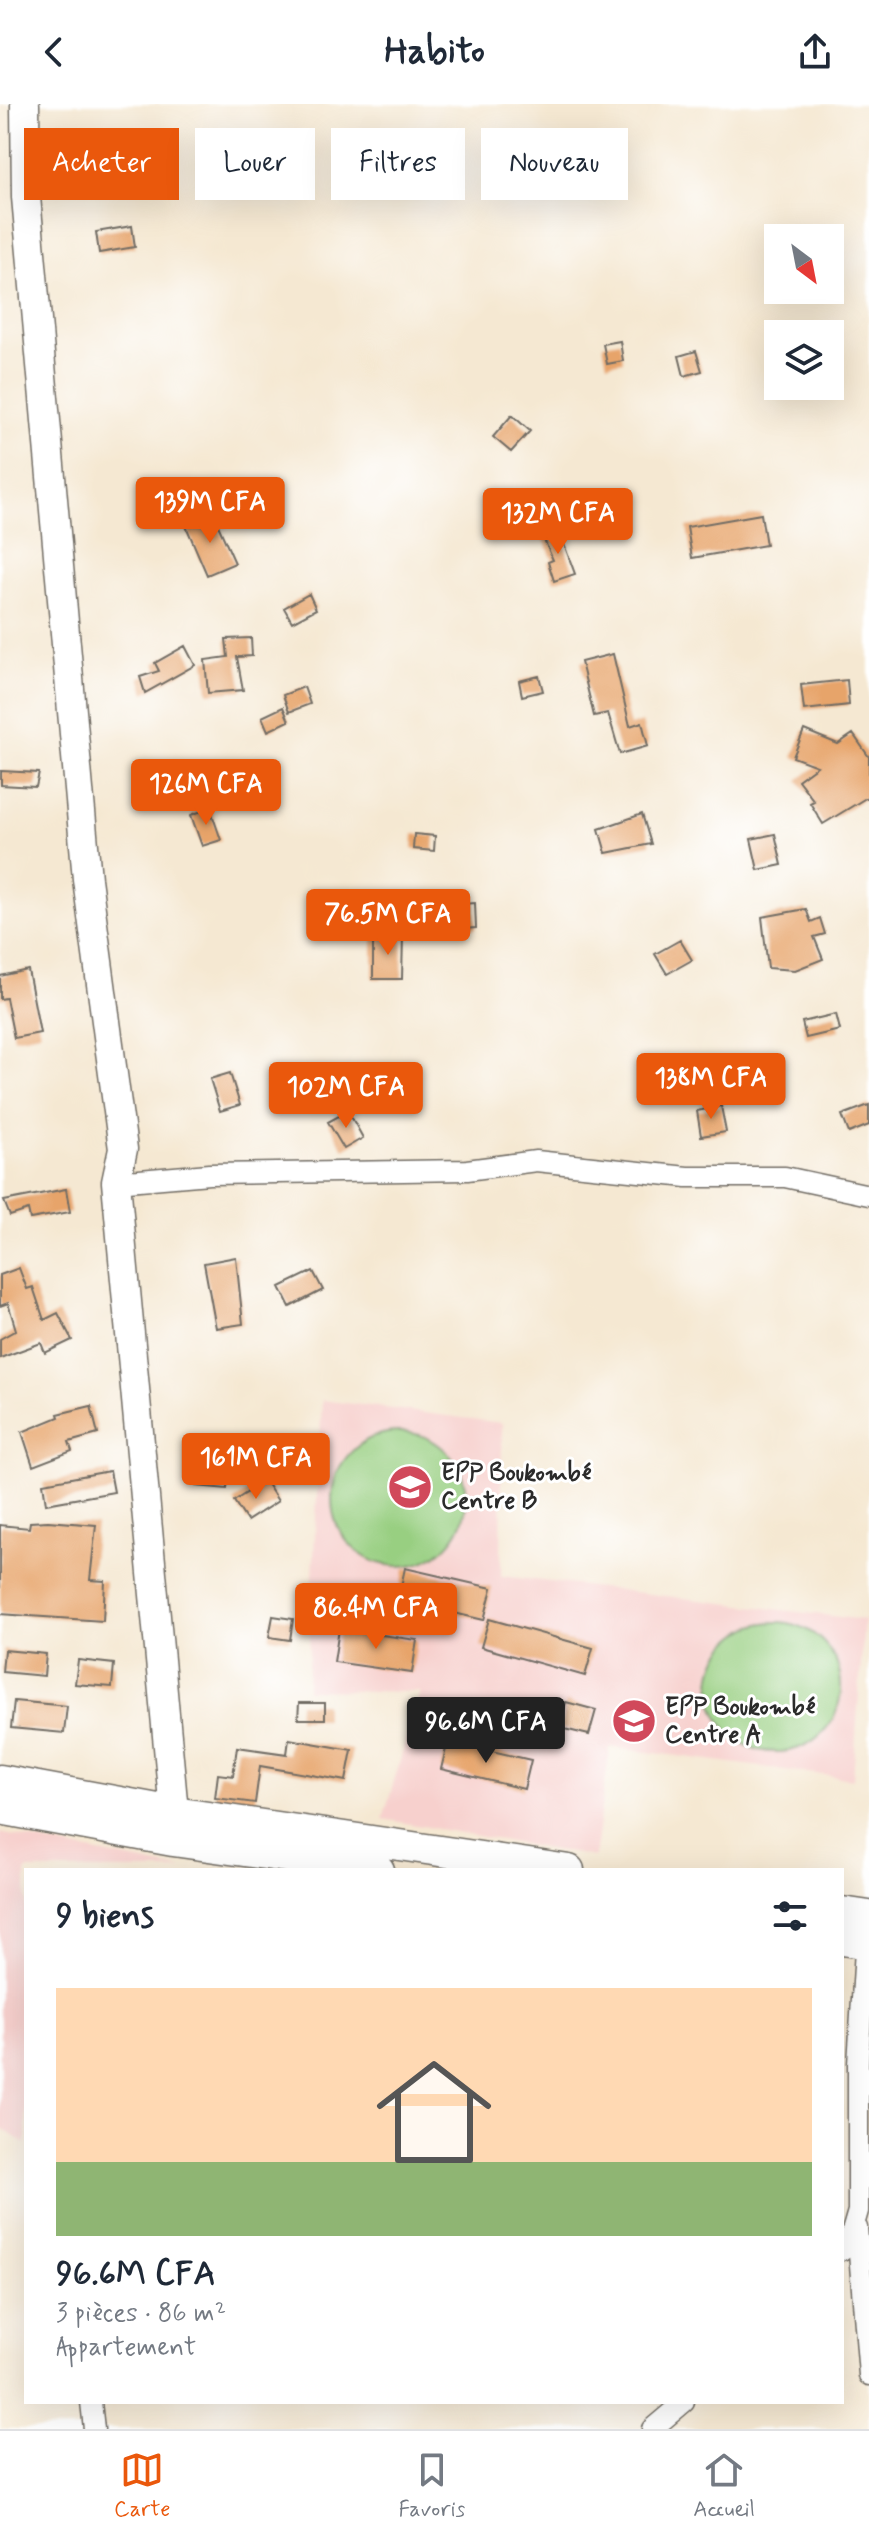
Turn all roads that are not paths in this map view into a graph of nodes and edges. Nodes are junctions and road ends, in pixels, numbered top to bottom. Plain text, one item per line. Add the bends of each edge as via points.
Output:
1 (25, 104) edge
2 (116, 1182) junction
3 (869, 1195) edge
4 (0, 1780) edge
5 (0, 1809) edge
6 (174, 1812) junction
7 (365, 1868) edge
8 (555, 1868) edge
9 (861, 1924) edge
10 (858, 2211) junction
11 (844, 2248) edge
12 (869, 2375) edge
13 (91, 2404) edge
14 (682, 2404) edge
15 (94, 2429) edge
16 (652, 2429) edge

1 - 2 street via 26,197 87,879 123,1149
2 - 3 street via 209,1174 467,1170 536,1161 687,1177 785,1177
2 - 6 street
4 - 6 main road
5 - 7 main road
6 - 8 main road
9 - 10 street
10 - 11 street
10 - 12 street
13 - 15 street
14 - 16 street

